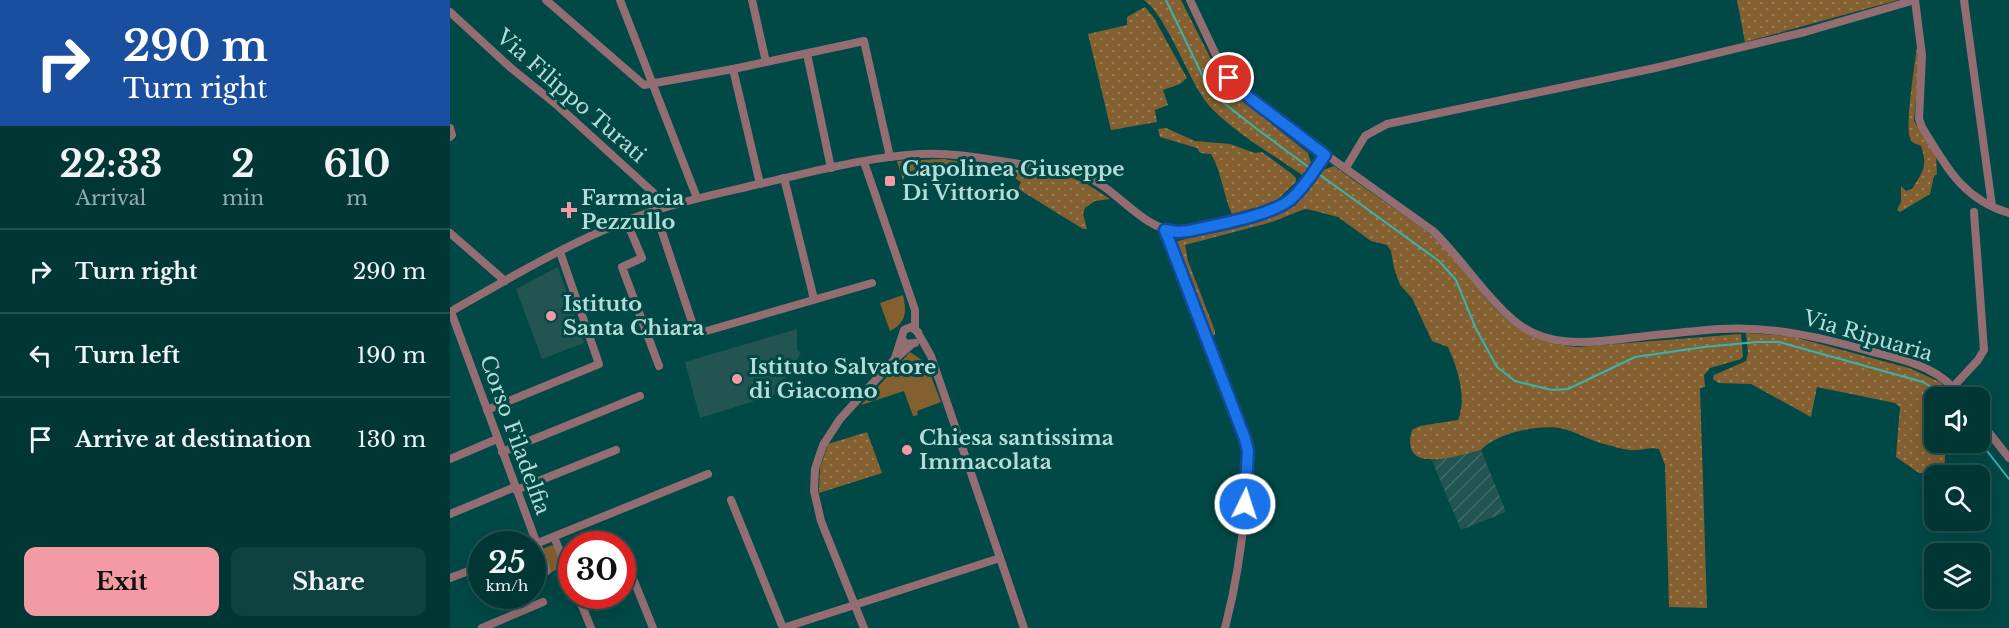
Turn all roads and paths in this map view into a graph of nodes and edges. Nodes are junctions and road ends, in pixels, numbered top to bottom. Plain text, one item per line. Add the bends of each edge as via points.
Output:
1 (546, 0) edge
2 (620, 0) edge
3 (752, 0) edge
4 (1190, 0) edge
5 (1915, 0) edge
6 (1964, 0) edge
7 (450, 12) edge
8 (807, 54) junction
9 (766, 62) junction
10 (733, 69) junction
11 (654, 85) junction
12 (450, 128) edge
13 (450, 137) edge
14 (1325, 155) junction
15 (890, 158) junction
16 (864, 162) junction
17 (831, 168) junction
18 (1346, 168) junction
19 (784, 178) junction
20 (760, 184) junction
21 (698, 198) junction
22 (668, 206) junction
23 (1992, 206) junction
24 (655, 211) junction
25 (1974, 212) dead end
26 (2009, 213) edge
27 (626, 220) junction
28 (1165, 230) junction
29 (450, 233) edge
30 (560, 252) junction
31 (505, 281) junction
32 (872, 283) dead end
33 (814, 299) junction
34 (912, 305) junction
35 (450, 312) edge
36 (906, 328) junction
37 (917, 331) junction
38 (902, 339) junction
39 (913, 344) junction
40 (893, 361) junction
41 (932, 364) junction
42 (659, 366) dead end
43 (1953, 387) joint
44 (640, 396) dead end
45 (487, 410) junction
46 (1990, 434) edge
47 (497, 439) junction
48 (615, 450) dead end
49 (502, 452) junction
50 (2009, 458) edge
51 (450, 459) edge
52 (708, 474) dead end
53 (515, 488) junction
54 (731, 500) dead end
55 (450, 514) edge
56 (529, 531) edge
57 (554, 537) junction
58 (546, 540) edge
59 (558, 547) edge
60 (1000, 558) junction
61 (468, 571) edge
62 (450, 578) edge
63 (636, 586) edge
64 (856, 606) junction
65 (527, 609) edge
66 (583, 609) edge
67 (482, 628) edge
68 (591, 628) edge
69 (653, 628) edge
70 (783, 628) edge
71 (864, 628) edge
72 (1024, 628) edge
73 (1225, 628) edge

1 - 11 street via 640,84
2 - 11 street
3 - 9 street
4 - 14 street, Via Ripuaria via 1233,82
5 - 18 street via 1805,32 1654,68 1387,124 1365,136
5 - 23 street via 1922,54 1919,119 1956,181
6 - 23 street
7 - 22 street, Via Filippo Turati
8 - 9 street
8 - 15 street via 864,41
8 - 17 street
9 - 10 street
10 - 11 street
10 - 20 street
11 - 21 street
12 - 13 street
14 - 18 street, Via Ripuaria
14 - 28 street via 1292,199 1269,211 1189,231
15 - 16 street
15 - 28 street via 952,154 1073,172 1094,181
16 - 17 street
16 - 34 street
17 - 19 street
18 - 43 street, Via Ripuaria via 1433,231 1513,320 1544,338 1576,343 1720,329 1784,331 1900,359 1927,369
19 - 20 street
19 - 33 street
20 - 21 street
21 - 22 street
22 - 24 street
23 - 26 street
24 - 27 street
24 - 33 street via 696,334
25 - 43 street via 1984,350
27 - 30 street
27 - 42 street via 642,258 622,267
28 - 73 street via 1248,451 1236,588
29 - 31 street
30 - 31 street
30 - 45 street via 599,364
31 - 35 street
32 - 33 street
34 - 36 street
34 - 37 street
35 - 45 street, Corso Filadelfia
36 - 37 street
36 - 38 street
37 - 39 street via 918,339
37 - 41 street
38 - 39 street
38 - 40 street
39 - 40 street
39 - 41 street
40 - 64 street via 836,426 823,445 815,469 816,503
41 - 60 street
44 - 49 street
45 - 47 street, Corso Filadelfia
46 - 50 street
47 - 49 street, Corso Filadelfia
47 - 51 street
48 - 53 street
49 - 53 street, Corso Filadelfia
52 - 57 street
53 - 55 street
53 - 56 street, Corso Filadelfia
54 - 70 street
57 - 58 street
57 - 59 street
60 - 64 street
60 - 72 street
61 - 62 street
63 - 69 street
64 - 70 street
64 - 71 street
65 - 67 street
66 - 68 street

